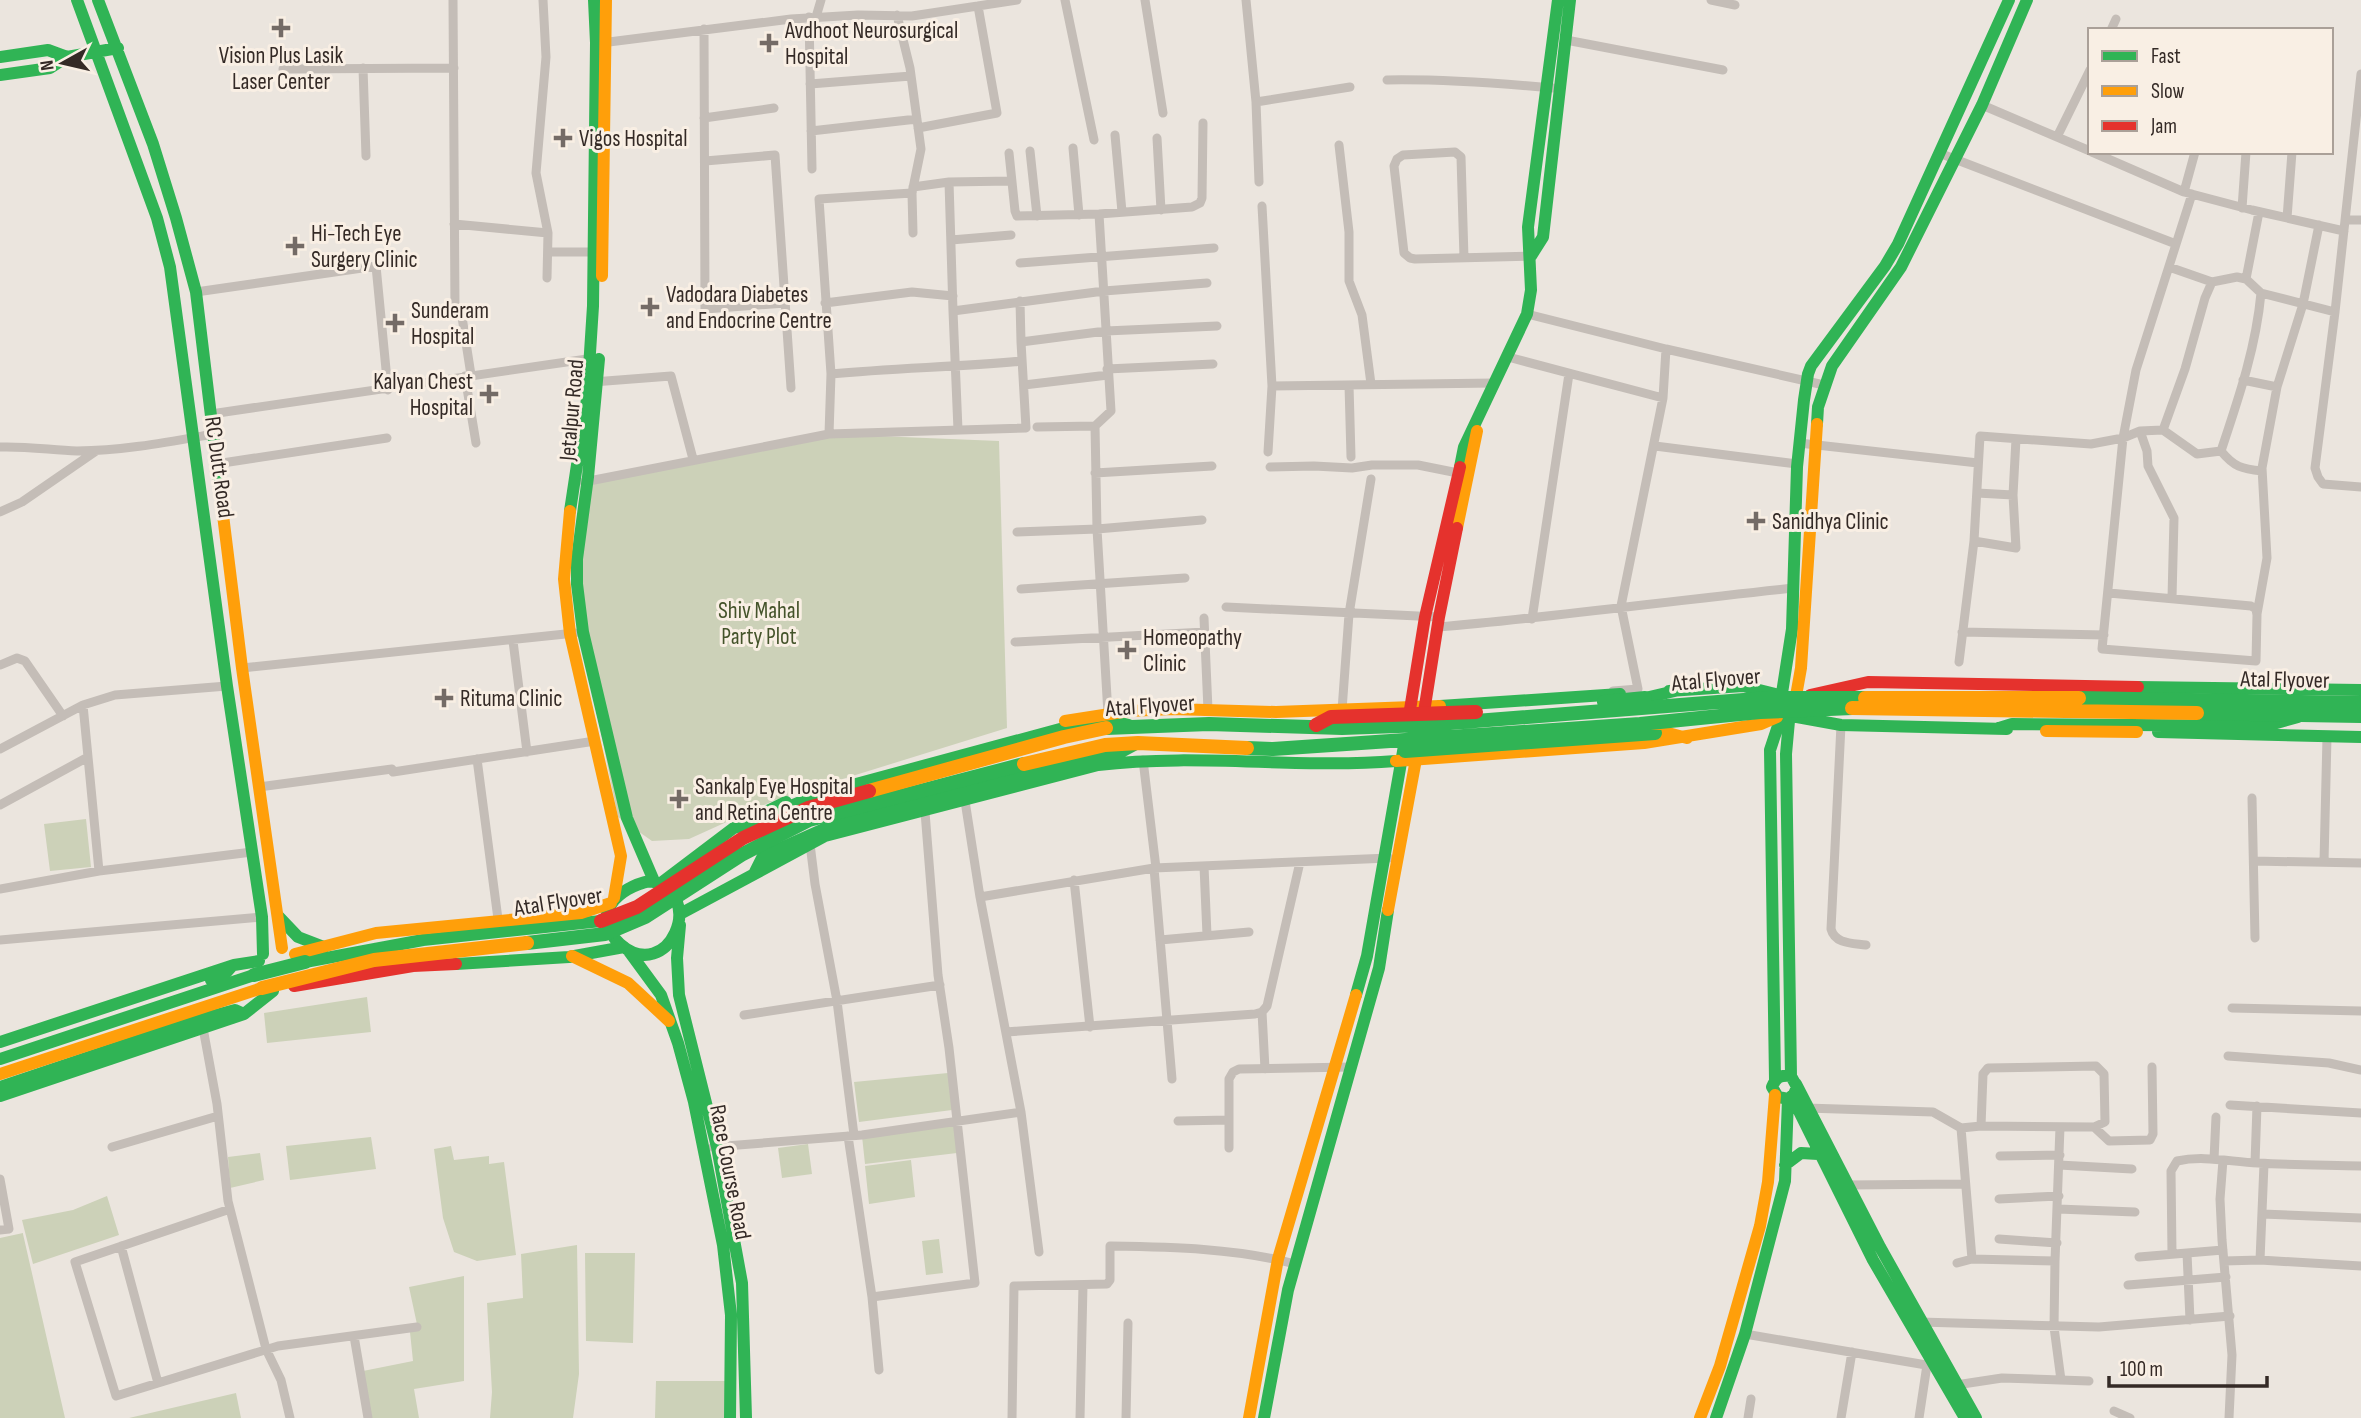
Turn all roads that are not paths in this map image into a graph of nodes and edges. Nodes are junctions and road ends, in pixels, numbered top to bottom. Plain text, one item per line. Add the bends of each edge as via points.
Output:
1 (77, 0) edge
2 (98, 0) edge
3 (453, 0) edge
4 (542, 0) edge
5 (594, 0) edge
6 (606, 0) edge
7 (821, 0) edge
8 (1017, 0) edge
9 (1065, 0) edge
10 (1145, 0) edge
11 (1247, 0) edge
12 (1551, 0) edge
13 (1564, 0) edge
14 (1712, 0) edge
15 (2009, 0) edge
16 (2027, 0) edge
17 (961, 4) edge
18 (1735, 5) dead end
19 (978, 6) junction
20 (897, 15) junction
21 (812, 17) junction
22 (2116, 19) dead end
23 (2112, 28) edge
24 (704, 29) junction
25 (1566, 40) junction
26 (602, 43) junction
27 (118, 48) junction
28 (94, 51) junction
29 (0, 57) edge
30 (66, 57) junction
31 (363, 68) junction
32 (454, 68) junction
33 (283, 69) dead end
34 (1723, 70) dead end
35 (2088, 74) edge
36 (2361, 74) edge
37 (0, 75) edge
38 (911, 76) junction
39 (1387, 80) dead end
40 (810, 84) junction
41 (1350, 87) dead end
42 (1554, 88) junction
43 (2360, 95) edge
44 (1256, 102) junction
45 (1982, 105) junction
46 (774, 108) dead end
47 (1163, 113) dead end
48 (704, 118) junction
49 (1203, 123) dead end
50 (918, 124) junction
51 (811, 131) junction
52 (1115, 135) dead end
53 (2057, 137) junction
54 (1157, 138) dead end
55 (1094, 140) dead end
56 (1339, 145) dead end
57 (1073, 148) dead end
58 (1030, 151) dead end
59 (2088, 151) edge
60 (1009, 153) dead end
61 (1939, 153) junction
62 (2096, 154) edge
63 (2195, 154) edge
64 (2246, 154) edge
65 (2292, 154) edge
66 (366, 156) dead end
67 (705, 160) junction
68 (1955, 160) junction
69 (2356, 163) edge
70 (811, 169) dead end
71 (1011, 181) junction
72 (1259, 182) dead end
73 (948, 183) junction
74 (913, 190) junction
75 (2188, 193) junction
76 (1262, 206) dead end
77 (2242, 208) junction
78 (1161, 210) junction
79 (1122, 212) junction
80 (2259, 212) junction
81 (1099, 214) junction
82 (1037, 215) junction
83 (1079, 215) junction
84 (2287, 218) junction
85 (2345, 220) junction
86 (2361, 220) edge
87 (454, 224) junction
88 (2319, 225) junction
89 (2344, 231) junction
90 (548, 233) junction
91 (914, 233) dead end
92 (1011, 234) dead end
93 (951, 240) junction
94 (2176, 244) junction
95 (1214, 248) dead end
96 (548, 252) junction
97 (592, 252) junction
98 (1101, 256) junction
99 (1531, 256) junction
100 (1464, 258) junction
101 (1020, 263) dead end
102 (2169, 267) junction
103 (547, 278) dead end
104 (2246, 279) junction
105 (2212, 282) junction
106 (1208, 284) dead end
107 (1104, 291) junction
108 (196, 292) junction
109 (2261, 293) junction
110 (953, 296) junction
111 (1020, 301) junction
112 (785, 303) junction
113 (825, 303) junction
114 (2303, 304) junction
115 (953, 310) junction
116 (2335, 312) junction
117 (1527, 314) junction
118 (1217, 326) dead end
119 (1106, 331) junction
120 (1021, 342) junction
121 (1665, 349) junction
122 (1508, 357) junction
123 (595, 358) junction
124 (1022, 360) junction
125 (1213, 364) dead end
126 (956, 367) junction
127 (1107, 372) junction
128 (831, 374) junction
129 (1569, 374) junction
130 (468, 375) junction
131 (2243, 380) junction
132 (1806, 381) junction
133 (593, 382) junction
134 (1494, 383) junction
135 (1371, 384) junction
136 (1024, 385) junction
137 (1349, 385) junction
138 (1824, 385) junction
139 (1272, 386) junction
140 (2277, 387) junction
141 (791, 388) dead end
142 (388, 390) junction
143 (1663, 398) junction
144 (211, 414) junction
145 (1479, 417) junction
146 (1095, 426) junction
147 (1037, 427) dead end
148 (958, 430) junction
149 (2163, 430) junction
150 (2140, 431) junction
151 (830, 434) junction
152 (213, 435) junction
153 (193, 438) junction
154 (387, 438) dead end
155 (2123, 438) junction
156 (2016, 439) junction
157 (476, 443) dead end
158 (1799, 443) junction
159 (1815, 444) junction
160 (1655, 446) junction
161 (0, 447) edge
162 (98, 450) junction
163 (1268, 452) dead end
164 (2221, 452) junction
165 (1351, 457) dead end
166 (693, 459) junction
167 (1978, 463) junction
168 (216, 464) junction
169 (1797, 464) junction
170 (1212, 466) dead end
171 (1270, 467) dead end
172 (2262, 471) junction
173 (1095, 473) junction
174 (1458, 473) junction
175 (1371, 479) dead end
176 (581, 482) junction
177 (2361, 487) edge
178 (1977, 493) junction
179 (2013, 495) junction
180 (0, 512) edge
181 (1202, 520) dead end
182 (1097, 529) junction
183 (1017, 532) dead end
184 (1975, 541) junction
185 (1185, 578) dead end
186 (1101, 584) junction
187 (1794, 587) junction
188 (1021, 589) dead end
189 (2109, 593) junction
190 (2172, 598) junction
191 (1621, 606) junction
192 (1226, 607) dead end
193 (1349, 614) junction
194 (2257, 615) junction
195 (1205, 618) dead end
196 (1532, 619) junction
197 (1434, 620) junction
198 (1205, 632) junction
199 (1962, 632) junction
200 (576, 633) junction
201 (2104, 635) junction
202 (1104, 638) junction
203 (513, 641) junction
204 (1015, 642) dead end
205 (1959, 662) dead end
206 (0, 665) edge
207 (242, 668) junction
208 (227, 686) junction
209 (1679, 690) junction
210 (2361, 690) edge
211 (1788, 696) junction
212 (2361, 703) edge
213 (83, 705) junction
214 (1426, 705) junction
215 (1410, 707) junction
216 (1208, 710) junction
217 (1342, 710) junction
218 (1108, 713) junction
219 (2303, 715) junction
220 (63, 716) junction
221 (2361, 716) edge
222 (1786, 719) junction
223 (1841, 725) junction
224 (2006, 726) junction
225 (1133, 727) junction
226 (1311, 727) junction
227 (2327, 737) junction
228 (2361, 737) edge
229 (1687, 738) junction
230 (595, 741) junction
231 (1138, 743) junction
232 (1319, 747) junction
233 (0, 749) edge
234 (527, 752) junction
235 (88, 757) junction
236 (477, 759) junction
237 (1143, 760) junction
238 (1408, 761) junction
239 (259, 787) junction
240 (2252, 798) dead end
241 (964, 801) junction
242 (0, 805) edge
243 (925, 812) junction
244 (620, 818) junction
245 (734, 828) junction
246 (810, 844) junction
247 (252, 852) junction
248 (1390, 858) junction
249 (2253, 861) junction
250 (1300, 862) junction
251 (2324, 862) junction
252 (2361, 863) edge
253 (1204, 866) junction
254 (1155, 868) junction
255 (99, 871) junction
256 (755, 873) junction
257 (1074, 880) junction
258 (657, 882) junction
259 (0, 889) edge
260 (980, 898) junction
261 (612, 900) junction
262 (278, 915) junction
263 (262, 917) junction
264 (498, 919) dead end
265 (680, 919) junction
266 (1249, 932) dead end
267 (1207, 935) junction
268 (2255, 938) dead end
269 (0, 940) edge
270 (1160, 940) junction
271 (1866, 945) dead end
272 (324, 947) junction
273 (626, 949) junction
274 (288, 951) junction
275 (572, 956) junction
276 (232, 966) junction
277 (257, 966) junction
278 (940, 985) junction
279 (294, 986) junction
280 (273, 991) junction
281 (837, 1001) junction
282 (2232, 1008) dead end
283 (1262, 1012) junction
284 (2361, 1012) edge
285 (237, 1013) junction
286 (744, 1015) dead end
287 (1167, 1021) junction
288 (670, 1022) junction
289 (1090, 1027) junction
290 (203, 1028) junction
291 (1006, 1032) junction
292 (0, 1042) edge
293 (0, 1050) edge
294 (2228, 1056) dead end
295 (0, 1059) edge
296 (1333, 1067) junction
297 (1351, 1067) junction
298 (2152, 1067) dead end
299 (1265, 1069) junction
300 (2361, 1070) edge
301 (0, 1073) edge
302 (1172, 1079) dead end
303 (0, 1087) edge
304 (1793, 1095) junction
305 (0, 1096) edge
306 (2230, 1105) dead end
307 (2257, 1106) junction
308 (1021, 1112) junction
309 (2361, 1113) edge
310 (218, 1116) junction
311 (2216, 1117) dead end
312 (1229, 1120) junction
313 (957, 1121) junction
314 (1178, 1121) dead end
315 (1981, 1126) junction
316 (2060, 1127) junction
317 (2094, 1127) junction
318 (1961, 1128) junction
319 (851, 1135) junction
320 (112, 1147) dead end
321 (710, 1147) junction
322 (1229, 1149) dead end
323 (1818, 1154) junction
324 (2060, 1155) junction
325 (2000, 1156) dead end
326 (2219, 1159) junction
327 (2259, 1163) junction
328 (1785, 1165) junction
329 (2059, 1166) junction
330 (2361, 1166) edge
331 (2132, 1169) dead end
332 (0, 1179) edge
333 (1965, 1184) junction
334 (1847, 1185) junction
335 (2059, 1196) junction
336 (1999, 1199) dead end
337 (230, 1209) junction
338 (2058, 1209) junction
339 (2135, 1212) dead end
340 (2262, 1214) junction
341 (2361, 1218) edge
342 (0, 1230) edge
343 (1999, 1239) dead end
344 (2057, 1243) junction
345 (121, 1246) junction
346 (2223, 1250) junction
347 (1039, 1252) dead end
348 (2187, 1253) junction
349 (2172, 1254) junction
350 (2139, 1257) dead end
351 (1278, 1259) junction
352 (1972, 1259) junction
353 (2260, 1260) junction
354 (2055, 1261) junction
355 (2224, 1261) junction
356 (1957, 1263) dead end
357 (1295, 1264) junction
358 (2361, 1266) edge
359 (2226, 1277) junction
360 (2188, 1279) junction
361 (1083, 1285) junction
362 (2128, 1285) dead end
363 (872, 1297) junction
364 (2230, 1316) junction
365 (2190, 1320) junction
366 (1920, 1322) junction
367 (1128, 1323) dead end
368 (417, 1327) dead end
369 (2054, 1327) junction
370 (1745, 1334) junction
371 (354, 1336) junction
372 (1922, 1337) junction
373 (266, 1349) junction
374 (1852, 1352) junction
375 (1929, 1365) junction
376 (879, 1370) dead end
377 (2062, 1380) junction
378 (2090, 1381) dead end
379 (158, 1383) junction
380 (1956, 1385) junction
381 (1751, 1399) dead end
382 (2114, 1411) dead end
383 (290, 1418) edge
384 (368, 1418) edge
385 (730, 1418) edge
386 (746, 1418) edge
387 (1012, 1418) edge
388 (1080, 1418) edge
389 (1126, 1418) edge
390 (1249, 1418) edge
391 (1264, 1418) edge
392 (1700, 1418) edge
393 (1716, 1418) edge
394 (1748, 1418) edge
395 (1841, 1418) edge
396 (1919, 1418) edge
397 (1965, 1418) edge
398 (1976, 1418) edge
399 (2130, 1418) edge
400 (2229, 1418) edge

1 - 28 main road, RC Dutt Road
2 - 27 main road, RC Dutt Road
3 - 32 street
4 - 90 street via 546,57 537,173
5 - 26 main road, Jetalpur Road
6 - 26 main road, Jetalpur Road
7 - 21 street
8 - 19 street
9 - 55 street
10 - 47 street
11 - 44 street
12 - 13 street
13 - 25 main road
13 - 42 main road
14 - 18 street
15 - 61 main road
16 - 45 main road
17 - 19 street
17 - 20 street via 912,16
19 - 50 street via 997,113
20 - 21 street
20 - 38 street
21 - 24 street
21 - 40 street
22 - 23 street
24 - 26 street
24 - 48 street
25 - 34 street
25 - 42 main road
26 - 97 main road, Jetalpur Road
26 - 123 main road, Jetalpur Road
27 - 28 main road
27 - 108 main road, RC Dutt Road via 183,233
28 - 30 main road
28 - 153 main road, RC Dutt Road via 164,239
29 - 30 main road via 48,51
30 - 37 main road via 50,68
31 - 32 street
31 - 33 street
31 - 66 street
32 - 87 street
35 - 53 street
36 - 43 street
38 - 40 street
38 - 50 street
39 - 42 street via 1471,80
40 - 51 street
41 - 44 street
42 - 99 main road via 1528,227
43 - 69 street
44 - 72 street
45 - 53 street
45 - 68 main road
46 - 48 street
48 - 67 street
49 - 78 street via 1202,198 1196,206
50 - 51 street
50 - 74 street via 921,149
51 - 70 street
52 - 79 street
53 - 59 street
54 - 78 street
56 - 135 street via 1349,232 1349,281 1362,315
57 - 83 street
58 - 82 street
60 - 71 street
61 - 68 street
61 - 132 main road via 1898,244 1816,357
62 - 75 street
63 - 75 street
64 - 77 street
65 - 84 street
67 - 112 street via 775,155
67 - 112 street via 705,309
68 - 94 street
68 - 138 main road via 1901,267 1832,366
69 - 85 street
71 - 73 street
71 - 82 street via 1016,214
73 - 74 street
73 - 93 street
74 - 91 street
74 - 113 street via 819,199
75 - 77 street
75 - 94 street
76 - 139 street
77 - 80 street
78 - 79 street
79 - 81 street
80 - 84 street
80 - 104 street
81 - 83 street
81 - 98 street
82 - 83 street
84 - 88 street
85 - 86 street
85 - 89 street
87 - 90 street
87 - 130 street via 455,310 462,317
88 - 89 street
88 - 114 street
89 - 116 street
90 - 96 street
92 - 93 street
93 - 110 street
94 - 102 street
95 - 98 street
96 - 97 street
96 - 103 street
97 - 123 main road, Jetalpur Road
98 - 101 street
98 - 107 street
99 - 100 street
99 - 117 main road
100 - 100 street via 1410,258 1404,253 1394,166 1397,159 1455,152 1461,157
102 - 105 street
102 - 155 street via 2136,370
104 - 105 street
104 - 109 street
105 - 149 street
106 - 107 street
107 - 111 street
107 - 119 street
108 - 142 street via 376,266
108 - 144 main road, RC Dutt Road
109 - 114 street
109 - 131 street via 2258,325
110 - 113 street via 912,292
110 - 115 street
111 - 115 street
111 - 120 street
112 - 141 street
113 - 128 street
114 - 116 street
114 - 140 street
115 - 126 street
116 - 177 street via 2315,468 2323,484
117 - 121 street
117 - 122 main road
118 - 119 street
119 - 120 street
119 - 127 street
120 - 124 street
121 - 132 street
121 - 143 street
122 - 129 street
122 - 134 main road
123 - 130 street
123 - 133 main road, Jetalpur Road
124 - 126 street
124 - 136 street
125 - 127 street
126 - 128 street
126 - 148 street
127 - 136 street
127 - 146 street via 1111,411
128 - 151 street
129 - 143 street
129 - 196 street
130 - 142 street
130 - 157 street
131 - 140 street
131 - 164 street
132 - 138 street
132 - 158 main road
133 - 166 street via 671,376
133 - 176 main road, Jetalpur Road
134 - 135 street
134 - 145 main road
135 - 137 street
136 - 148 street via 1026,428
137 - 139 street
137 - 165 street
138 - 159 main road
139 - 163 street
140 - 172 street
142 - 144 street
143 - 160 street
144 - 152 main road, RC Dutt Road
145 - 174 main road via 1464,447
145 - 197 main road
146 - 147 street
146 - 173 street
148 - 151 street
149 - 150 street
149 - 164 street via 2197,454
150 - 155 street
150 - 190 street via 2148,466 2174,518
151 - 166 street
152 - 153 street
152 - 168 main road, RC Dutt Road
153 - 162 street
153 - 208 main road, RC Dutt Road
154 - 168 street
155 - 156 street via 2091,444
155 - 189 street
156 - 167 street via 1980,436
156 - 179 street
158 - 159 street
158 - 169 main road
159 - 167 street
159 - 211 main road via 1801,668
160 - 169 street
160 - 191 street
161 - 162 street
162 - 180 street
164 - 172 street via 2244,470
166 - 176 street
167 - 178 street
168 - 207 main road, RC Dutt Road
169 - 187 main road
170 - 173 street
171 - 174 street via 1419,465
172 - 194 street via 2267,558
173 - 182 street
174 - 197 main road
175 - 193 street
176 - 200 main road, Jetalpur Road via 564,563
178 - 179 street
178 - 184 street
179 - 184 street via 2016,548
181 - 182 street
182 - 183 street
182 - 186 street
184 - 199 street
185 - 186 street
186 - 188 street
186 - 202 street
187 - 191 street
187 - 211 main road
189 - 190 street
189 - 201 street
190 - 194 street via 2251,606
191 - 196 street
191 - 214 street via 1638,689
192 - 193 street
193 - 197 street
193 - 217 street
194 - 201 street via 2256,661 2102,649
195 - 198 street
196 - 197 street
197 - 214 main road
197 - 215 main road
198 - 202 street
198 - 216 street
199 - 201 street
199 - 205 street
200 - 203 street
200 - 230 main road, Jetalpur Road
200 - 244 main road, Jetalpur Road
202 - 204 street
202 - 218 street
203 - 207 street
203 - 234 street
206 - 220 street via 12,659 26,661
207 - 239 main road, RC Dutt Road
208 - 213 street via 115,695
208 - 247 main road, RC Dutt Road
209 - 211 main road via 1743,686
209 - 214 main road
209 - 226 main road, bridge via 1645,698 1500,711 1331,717
210 - 211 main road via 1868,681
211 - 222 main road via 1801,709
211 - 222 main road via 1773,704
212 - 226 main road, Atal Flyover, bridge via 1769,698 1426,725
213 - 220 street
213 - 235 street
214 - 215 main road
214 - 238 main road
215 - 217 main road
215 - 238 main road
216 - 217 main road
216 - 218 main road
218 - 245 main road via 843,781 768,808
219 - 221 main road, Atal Flyover, bridge
219 - 224 main road via 2266,726
219 - 232 main road, Atal Flyover, bridge via 1834,708
220 - 233 street
222 - 223 main road
222 - 229 main road
222 - 304 main road
222 - 304 main road via 1770,750 1772,1087
223 - 224 main road
223 - 271 street via 1831,929 1840,940
224 - 227 main road
225 - 226 main road, Atal Flyover, bridge
225 - 245 main road via 1108,720 1071,726 819,794
225 - 277 main road, Atal Flyover, bridge via 1064,737 808,808 743,838 637,907 601,921
227 - 228 main road
227 - 251 street
229 - 232 main road, bridge via 1655,733 1381,752 1331,752
229 - 238 main road
230 - 234 street
230 - 244 main road, Jetalpur Road
231 - 232 main road, Atal Flyover, bridge
231 - 256 main road via 1123,751 833,825 763,856
231 - 301 main road, Atal Flyover, bridge via 1071,752 809,820 741,855 645,917 606,934 352,965 242,993
234 - 236 street
235 - 242 street
235 - 255 street
236 - 239 street
236 - 264 street
237 - 238 main road
237 - 241 main road via 1098,765
237 - 254 street
238 - 248 main road
239 - 262 main road, RC Dutt Road
240 - 249 street
241 - 243 main road
241 - 260 street
243 - 246 main road via 825,836
243 - 278 street
244 - 258 main road
244 - 261 main road via 621,856
245 - 258 main road
246 - 256 main road
246 - 281 street
247 - 255 street
247 - 263 main road, RC Dutt Road
248 - 250 street
248 - 296 main road via 1365,964
248 - 297 main road via 1379,968
249 - 251 street
249 - 268 street
250 - 253 street
250 - 283 street
251 - 252 street
253 - 254 street
253 - 267 street
254 - 257 street
254 - 270 street
255 - 259 street
256 - 265 main road
257 - 260 street
257 - 289 street
258 - 261 main road via 630,884
258 - 265 main road via 677,902
260 - 291 street
261 - 272 main road via 581,913 376,933
261 - 273 main road via 611,933
262 - 272 main road via 298,937
262 - 274 main road, RC Dutt Road
263 - 269 street
263 - 277 main road, RC Dutt Road
265 - 273 main road via 676,936 660,951 649,954
265 - 321 main road, Race Course Road via 679,995
266 - 267 street
267 - 270 street
270 - 287 street
272 - 274 main road
273 - 275 main road
273 - 288 main road, Race Course Road via 661,995
274 - 277 main road via 272,949
274 - 279 main road, RC Dutt Road via 301,967
275 - 279 main road via 413,966
275 - 288 main road via 628,983
276 - 277 main road
276 - 292 main road
276 - 293 main road via 217,978
277 - 280 main road, RC Dutt Road via 259,978
277 - 295 main road, Atal Flyover
278 - 281 street
278 - 313 street
279 - 280 main road
280 - 285 main road
281 - 286 street
281 - 319 street
282 - 284 street
283 - 287 street
283 - 299 street
285 - 290 main road
285 - 303 main road
287 - 289 street
287 - 302 street
288 - 321 main road, Race Course Road
289 - 291 street
290 - 305 main road
290 - 310 street
291 - 308 street
294 - 300 street via 2329,1063
296 - 297 street
296 - 299 street
296 - 351 main road
297 - 357 main road
298 - 317 street via 2150,1140 2109,1141
299 - 312 street via 1238,1069 1230,1075
304 - 318 street via 1933,1112
304 - 323 main road
304 - 328 main road
304 - 334 main road
304 - 392 main road via 1720,1366
306 - 307 street
307 - 309 street
307 - 327 street
308 - 313 street
308 - 347 street
310 - 320 street
310 - 337 street
311 - 326 street
312 - 314 street
312 - 322 street
313 - 319 street
313 - 363 street via 975,1283
315 - 316 street
315 - 317 street via 1983,1074 1988,1068 2096,1066 2104,1074 2105,1122
315 - 318 street
316 - 317 street
316 - 324 street
318 - 333 street
319 - 321 street
319 - 363 street
321 - 385 main road, Race Course Road via 731,1315
321 - 386 main road, Race Course Road via 742,1283
323 - 328 main road via 1801,1153
323 - 372 main road
324 - 325 street
324 - 329 street
326 - 327 street
326 - 346 street
326 - 349 street via 2188,1158 2172,1166
327 - 330 street
327 - 340 street
328 - 370 main road via 1785,1181
329 - 331 street
329 - 335 street
332 - 342 street via 9,1229
333 - 334 street
333 - 352 street
334 - 366 main road
335 - 336 street
335 - 338 street
337 - 345 street
337 - 373 street
338 - 339 street
338 - 344 street
340 - 341 street
340 - 353 street
343 - 344 street
344 - 354 street
345 - 379 street
345 - 379 street via 75,1262 116,1396
346 - 348 street
346 - 355 street
348 - 349 street
348 - 360 street
349 - 350 street
351 - 357 street
351 - 361 street via 1110,1246 1110,1280 1103,1285
351 - 390 main road
352 - 354 street
352 - 356 street
353 - 355 street
353 - 358 street
354 - 369 street
355 - 359 street
357 - 391 main road
359 - 360 street
359 - 364 street
360 - 362 street
360 - 365 street
361 - 387 street via 1014,1286
361 - 388 street
363 - 376 street
364 - 365 street
364 - 400 street
365 - 369 street
366 - 369 street
366 - 372 main road
367 - 389 street
368 - 371 street
369 - 377 street
370 - 374 street
370 - 393 main road
371 - 373 street
371 - 384 street
372 - 375 main road
372 - 380 main road
373 - 379 street
373 - 383 street via 281,1380
374 - 375 street
374 - 395 street
375 - 396 street
375 - 397 main road
377 - 378 street
377 - 380 street via 2002,1378
380 - 398 main road
381 - 394 street
382 - 399 street

